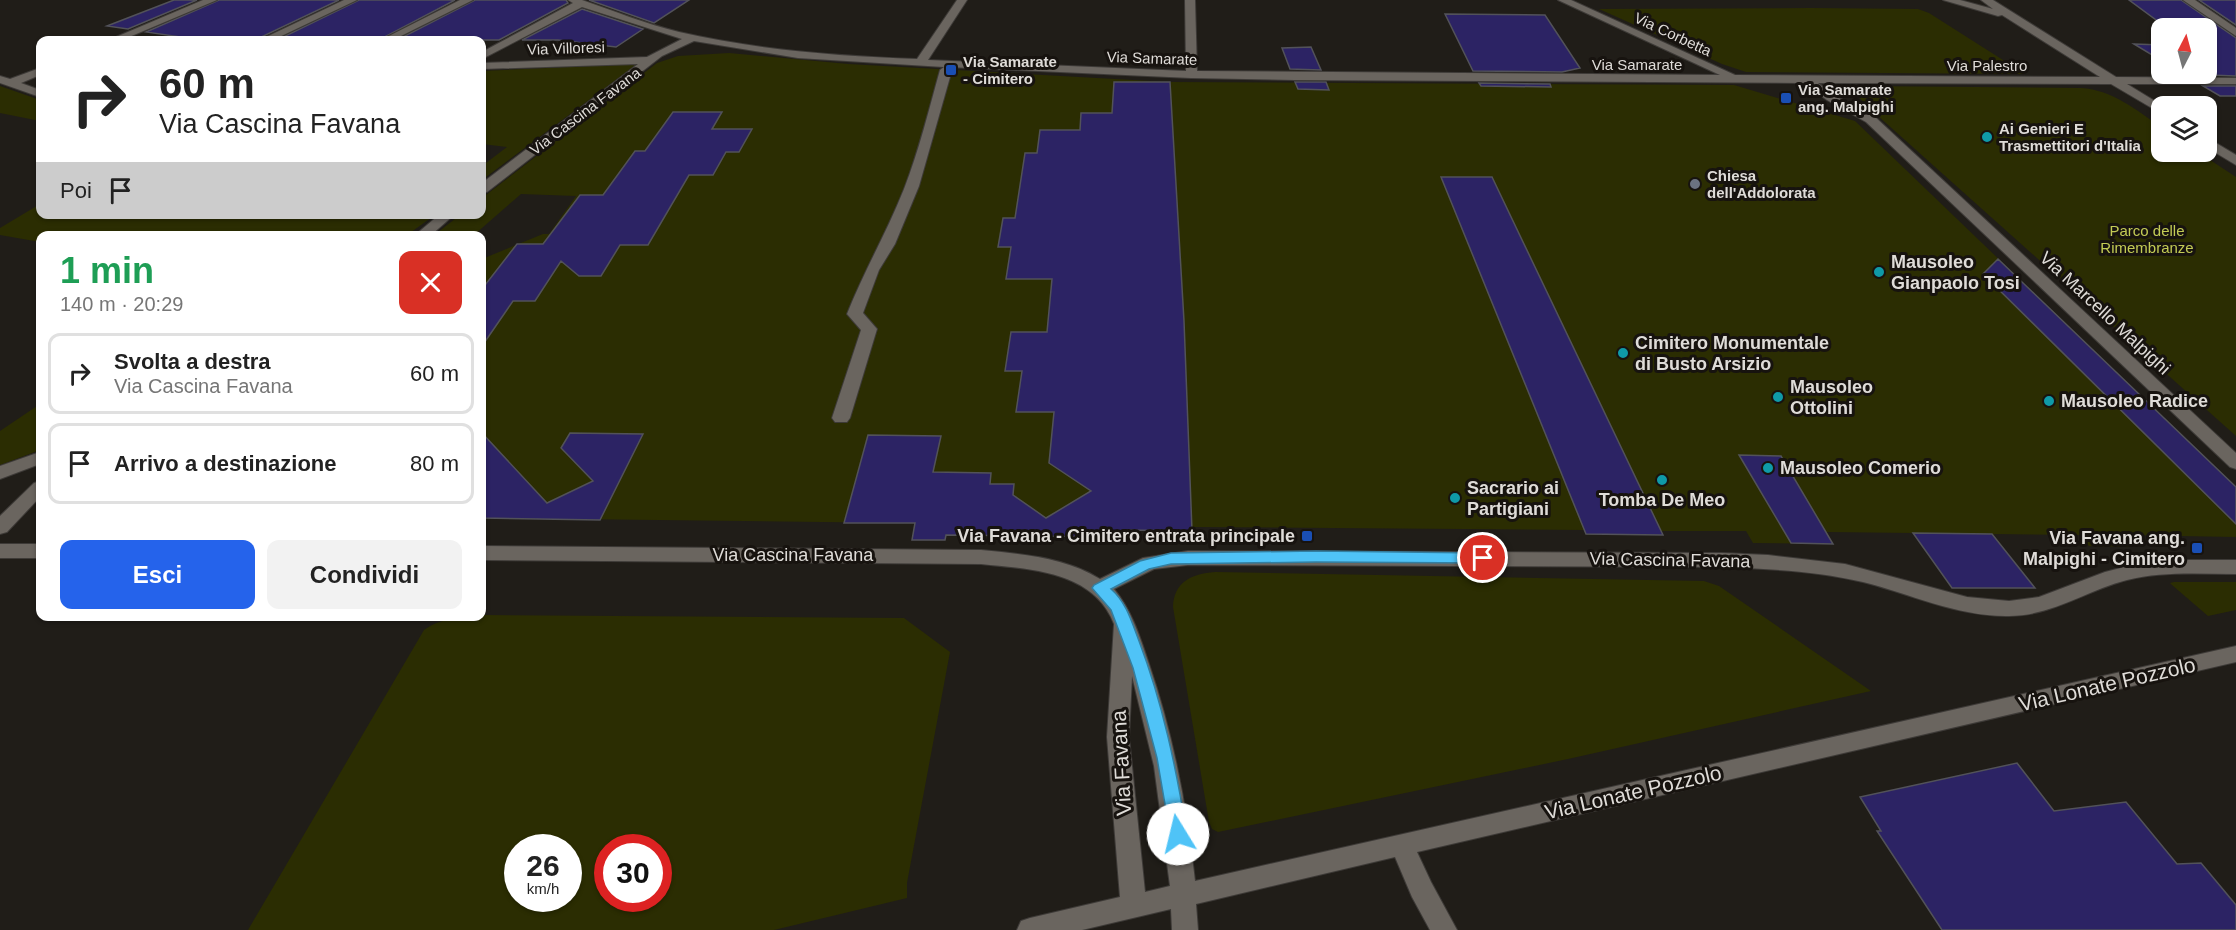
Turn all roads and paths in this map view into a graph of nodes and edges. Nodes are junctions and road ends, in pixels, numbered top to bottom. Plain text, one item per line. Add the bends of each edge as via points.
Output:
1 (212, 0) edge
2 (352, 0) edge
3 (468, 0) edge
4 (962, 0) edge
5 (1190, 0) edge
6 (1563, 0) edge
7 (1948, 0) edge
8 (1986, 0) edge
9 (2188, 0) edge
10 (577, 1) edge
11 (2011, 16) junction
12 (2236, 33) edge
13 (124, 36) edge
14 (274, 36) edge
15 (394, 36) edge
16 (692, 38) junction
17 (486, 54) edge
18 (651, 60) junction
19 (921, 62) junction
20 (486, 66) edge
21 (946, 70) dead end
22 (36, 72) edge
23 (1191, 75) junction
24 (1737, 79) junction
25 (1807, 80) junction
26 (5, 81) edge
27 (2115, 81) junction
28 (2236, 81) edge
29 (36, 93) edge
30 (2151, 104) edge
31 (2217, 148) edge
32 (2236, 161) edge
33 (486, 186) edge
34 (442, 219) edge
35 (427, 231) edge
36 (841, 418) dead end
37 (36, 460) edge
38 (2236, 463) edge
39 (0, 473) edge
40 (36, 492) edge
41 (0, 527) edge
42 (0, 551) edge
43 (36, 551) edge
44 (486, 553) edge
45 (2236, 567) edge
46 (1099, 588) junction
47 (1121, 614) junction
48 (2236, 654) edge
49 (1402, 845) junction
50 (1183, 895) junction
51 (1134, 906) junction
52 (1030, 930) edge
53 (1185, 930) edge
54 (1444, 930) edge

1 - 13 street
2 - 14 street
3 - 15 street
4 - 19 street
5 - 23 street
6 - 24 street, Via Corbetta
7 - 11 street
8 - 11 street
9 - 12 street
10 - 16 street, Via Samarate
10 - 17 street
11 - 27 street
16 - 18 street, Via Cascina Favana
16 - 19 street, Via Samarate via 793,53
18 - 20 street, Via Villoresi
18 - 33 street, Via Cascina Favana
19 - 23 street, Via Samarate
21 - 36 street via 912,186 855,314 869,329
22 - 26 street
23 - 24 street, Via Samarate
24 - 25 street, Via Palestro
25 - 27 street, Via Palestro
25 - 38 street, Via Marcello Malpighi via 1870,119
26 - 29 street
27 - 28 street, Via Palestro
27 - 30 street
31 - 32 street
34 - 35 street
37 - 39 street
40 - 41 street
42 - 43 street
44 - 46 street, Via Cascina Favana via 981,557 1057,568
45 - 46 street, Via Cascina Favana via 2143,570 2041,605 2009,609 1950,602 1845,571 1722,560 1188,558 1152,562
46 - 47 street, Via Cascina Favana
47 - 50 street, Via Favana via 1155,714 1165,758 1181,852
47 - 51 street, Via Favana via 1118,737
48 - 49 street, Via Lonate Pozzolo
49 - 50 street, Via Lonate Pozzolo
49 - 54 street
50 - 51 street, Via Lonate Pozzolo
50 - 53 street, Via Favana
51 - 52 street, Via Lonate Pozzolo

